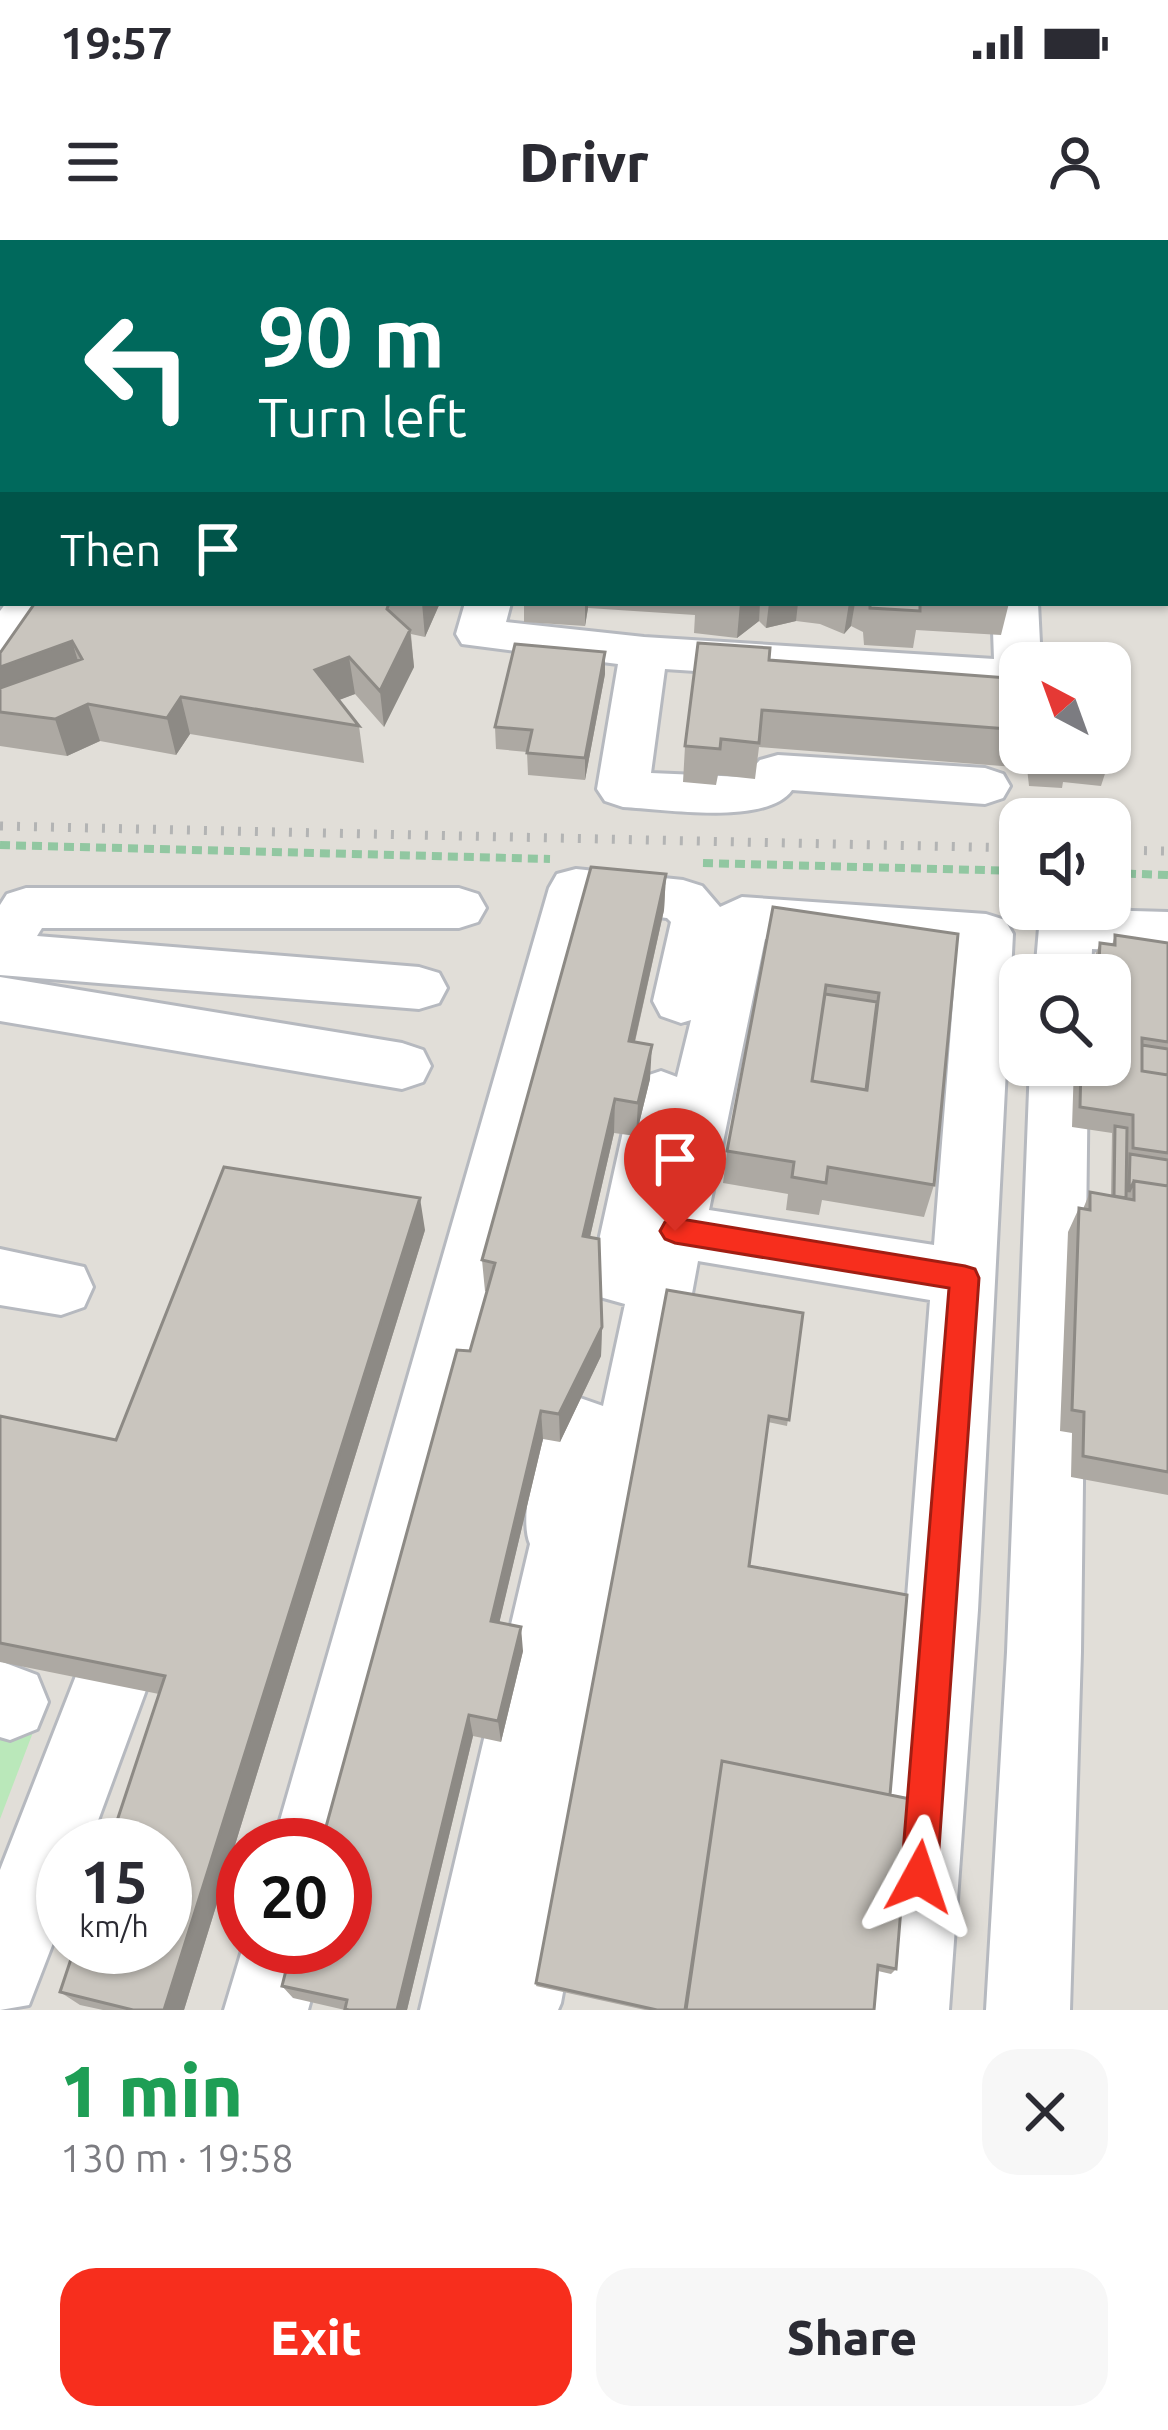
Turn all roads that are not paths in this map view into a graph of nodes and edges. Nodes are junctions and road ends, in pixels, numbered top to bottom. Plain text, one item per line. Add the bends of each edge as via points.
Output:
1 (27, 606) edge
2 (487, 606) edge
3 (1015, 606) edge
4 (0, 645) edge
5 (644, 652) junction
6 (985, 786) dead end
7 (459, 908) dead end
8 (1168, 932) edge
9 (0, 952) edge
10 (1064, 954) edge
11 (419, 988) dead end
12 (0, 999) edge
13 (402, 1066) dead end
14 (1058, 1086) edge
15 (675, 1231) junction
16 (965, 1278) junction
17 (580, 1429) edge
18 (549, 1630) junction
19 (108, 1690) edge
20 (320, 1818) edge
21 (276, 1974) edge
22 (0, 1976) edge
23 (509, 2008) edge
24 (266, 2010) edge
25 (907, 2010) edge
26 (1028, 2010) edge

1 - 4 lane
2 - 5 lane via 478,634
3 - 5 lane via 1018,676
5 - 6 lane via 623,789 744,795 766,789 778,772
7 - 9 lane via 26,908
8 - 10 lane via 1066,928
9 - 11 lane
12 - 13 lane
14 - 26 lane
15 - 16 lane
15 - 16 lane via 742,917 986,934
15 - 23 lane
16 - 25 lane
17 - 18 lane via 539,1617
18 - 20 lane via 699,918 683,900 576,888
18 - 23 lane
19 - 22 lane
21 - 24 lane

